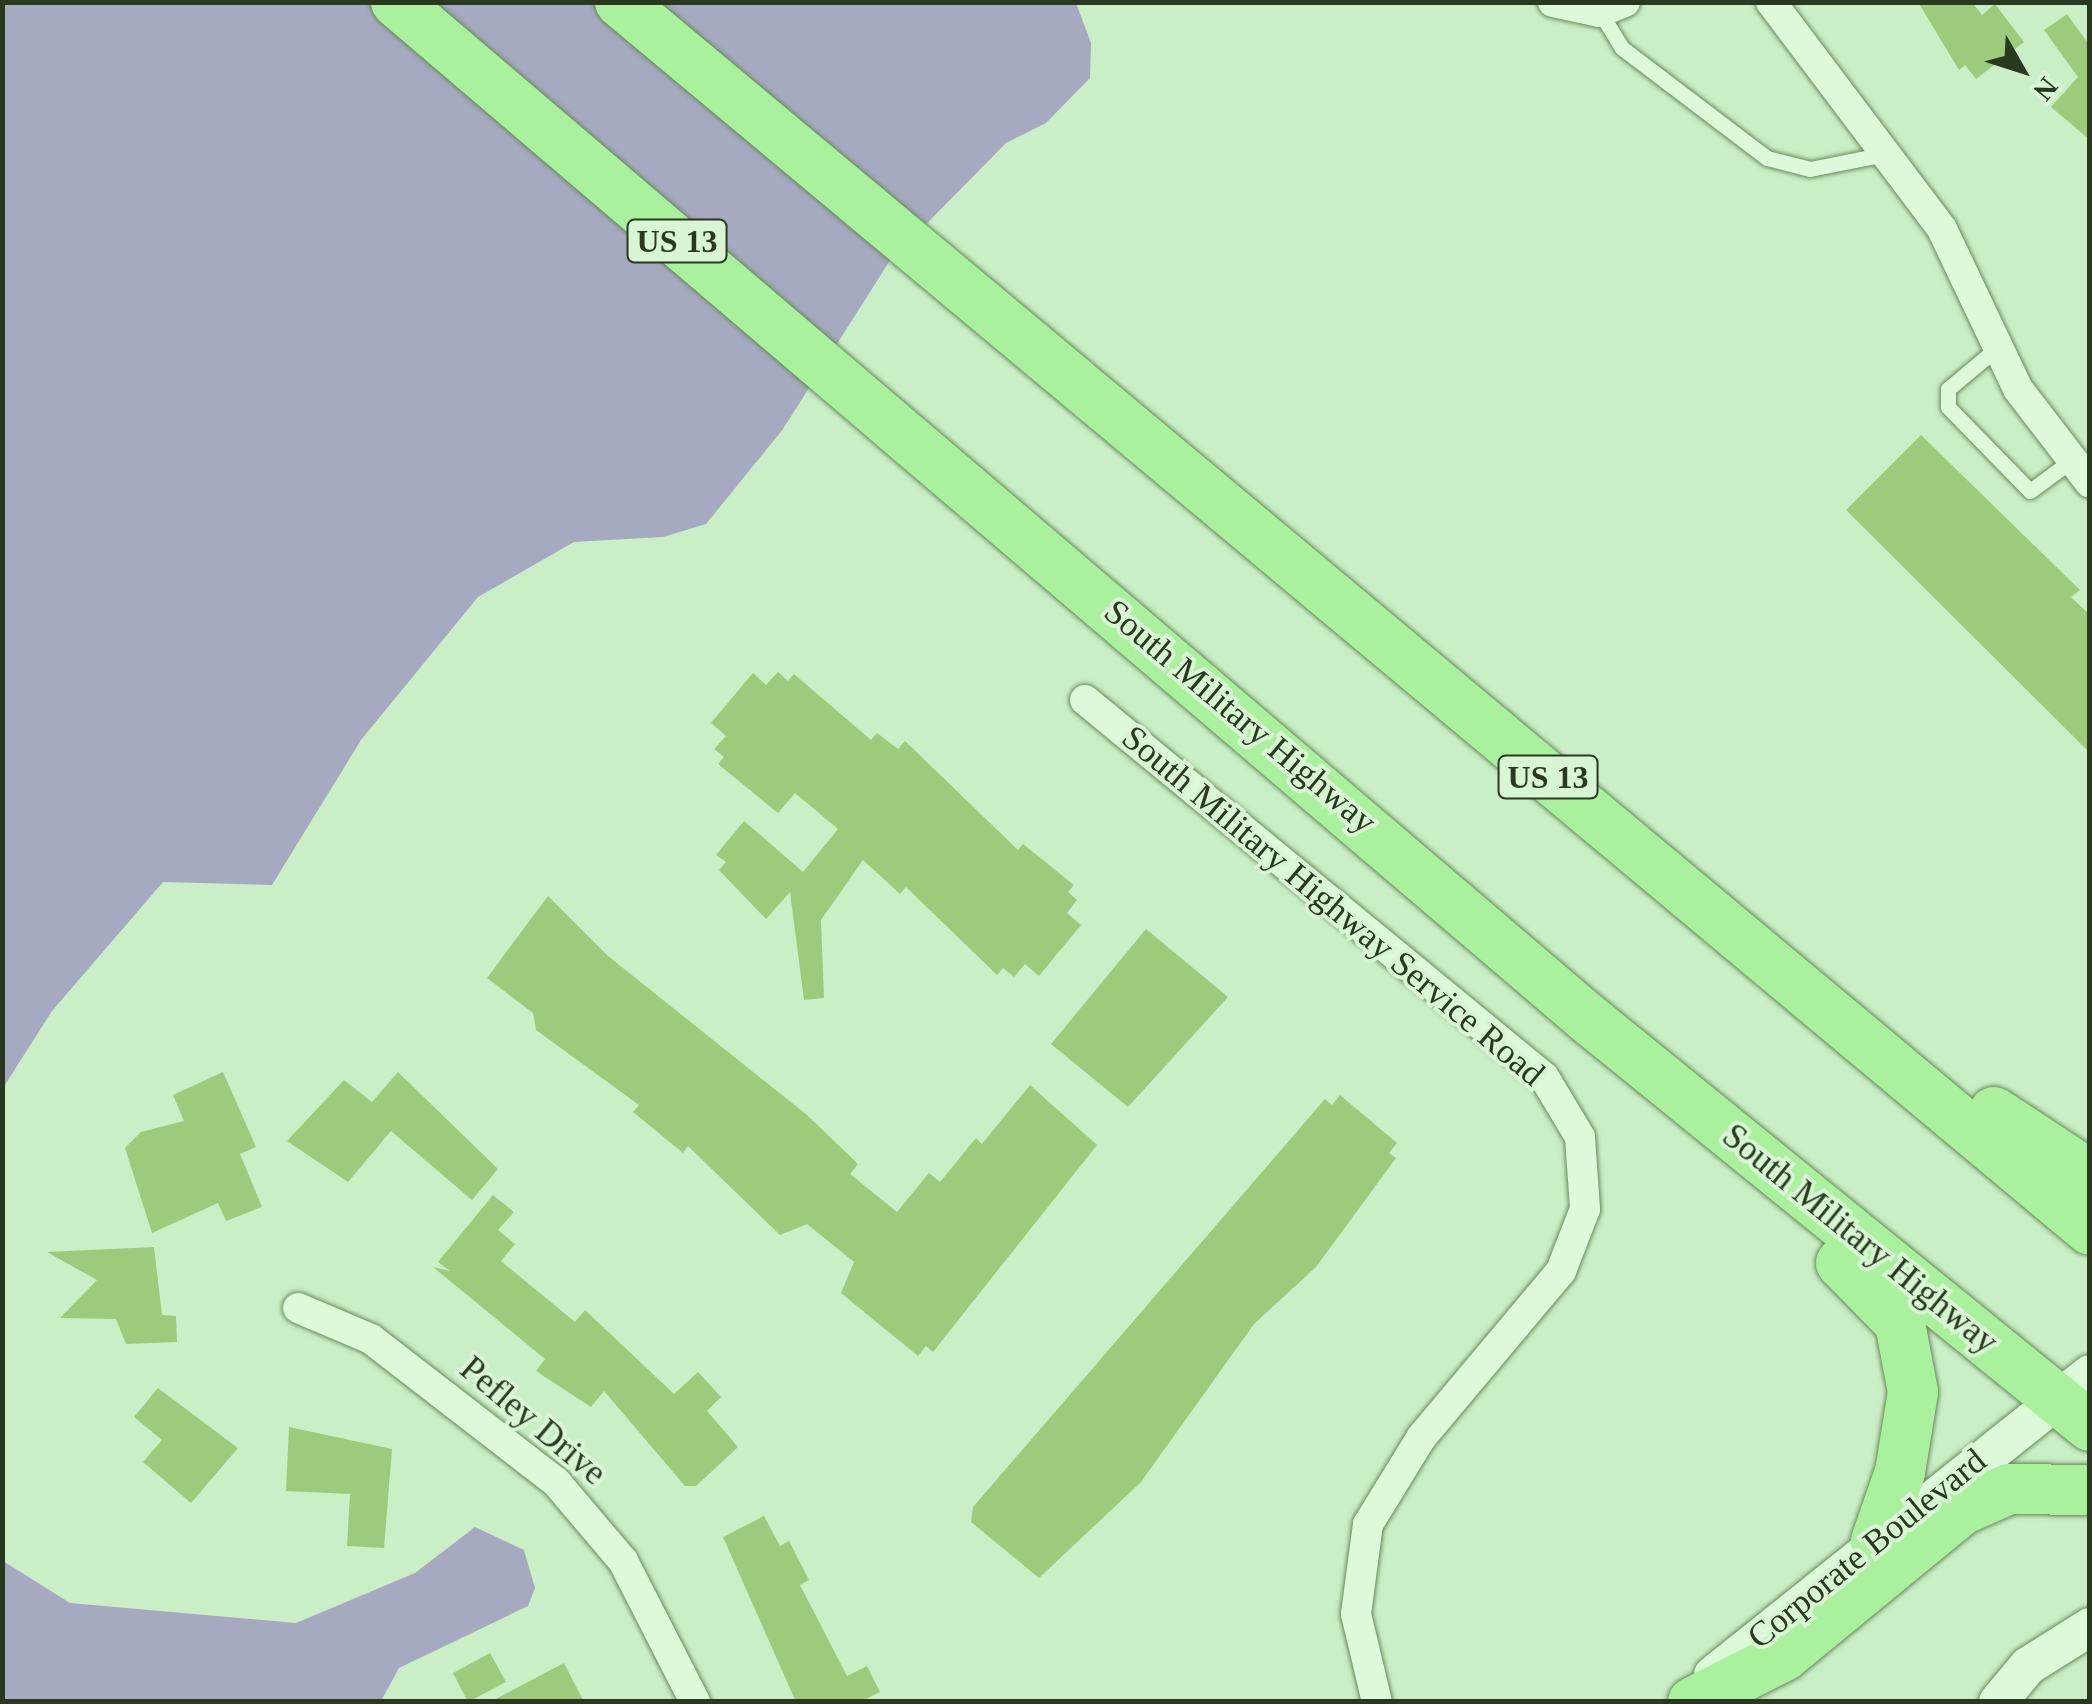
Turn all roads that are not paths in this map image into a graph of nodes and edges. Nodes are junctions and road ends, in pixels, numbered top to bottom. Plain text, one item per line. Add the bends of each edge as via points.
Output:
1 (396, 2) edge
2 (620, 2) edge
3 (1553, 2) edge
4 (1772, 2) edge
5 (1612, 7) edge
6 (1885, 154) junction
7 (1997, 348) junction
8 (2081, 472) edge
9 (1085, 700) dead end
10 (1824, 1005) junction
11 (1586, 1017) junction
12 (2090, 1175) edge
13 (2090, 1230) edge
14 (298, 1308) dead end
15 (2090, 1354) edge
16 (2077, 1399) edge
17 (2090, 1490) edge
18 (1876, 1541) junction
19 (2090, 1627) edge
20 (696, 1702) edge
21 (1376, 1702) edge
22 (1680, 1702) edge
23 (1693, 1702) edge
24 (1998, 1702) edge

1 - 11 main road, South Military Highway / US 13
2 - 10 main road, US 13
3 - 5 street
4 - 6 street
5 - 6 lane via 1622,48 1767,158 1810,169
6 - 7 street via 1951,244
7 - 8 street
7 - 8 lane via 1948,389 1948,407 2030,491
9 - 21 street, South Military Highway Service Road via 1544,1077 1580,1137 1585,1208 1562,1270 1421,1438 1368,1524 1356,1614
10 - 12 main road
10 - 13 main road, US 13
11 - 16 main road, South Military Highway / US 13
11 - 18 main road via 1722,1165 1885,1299 1900,1323 1909,1432
14 - 20 street, Pefley Drive via 370,1339 556,1482 623,1561
15 - 16 street, Corporate Boulevard
16 - 18 street, Corporate Boulevard
17 - 23 main road via 2009,1490 1962,1510 1784,1656
18 - 22 street, Corporate Boulevard
19 - 24 street via 2028,1666

